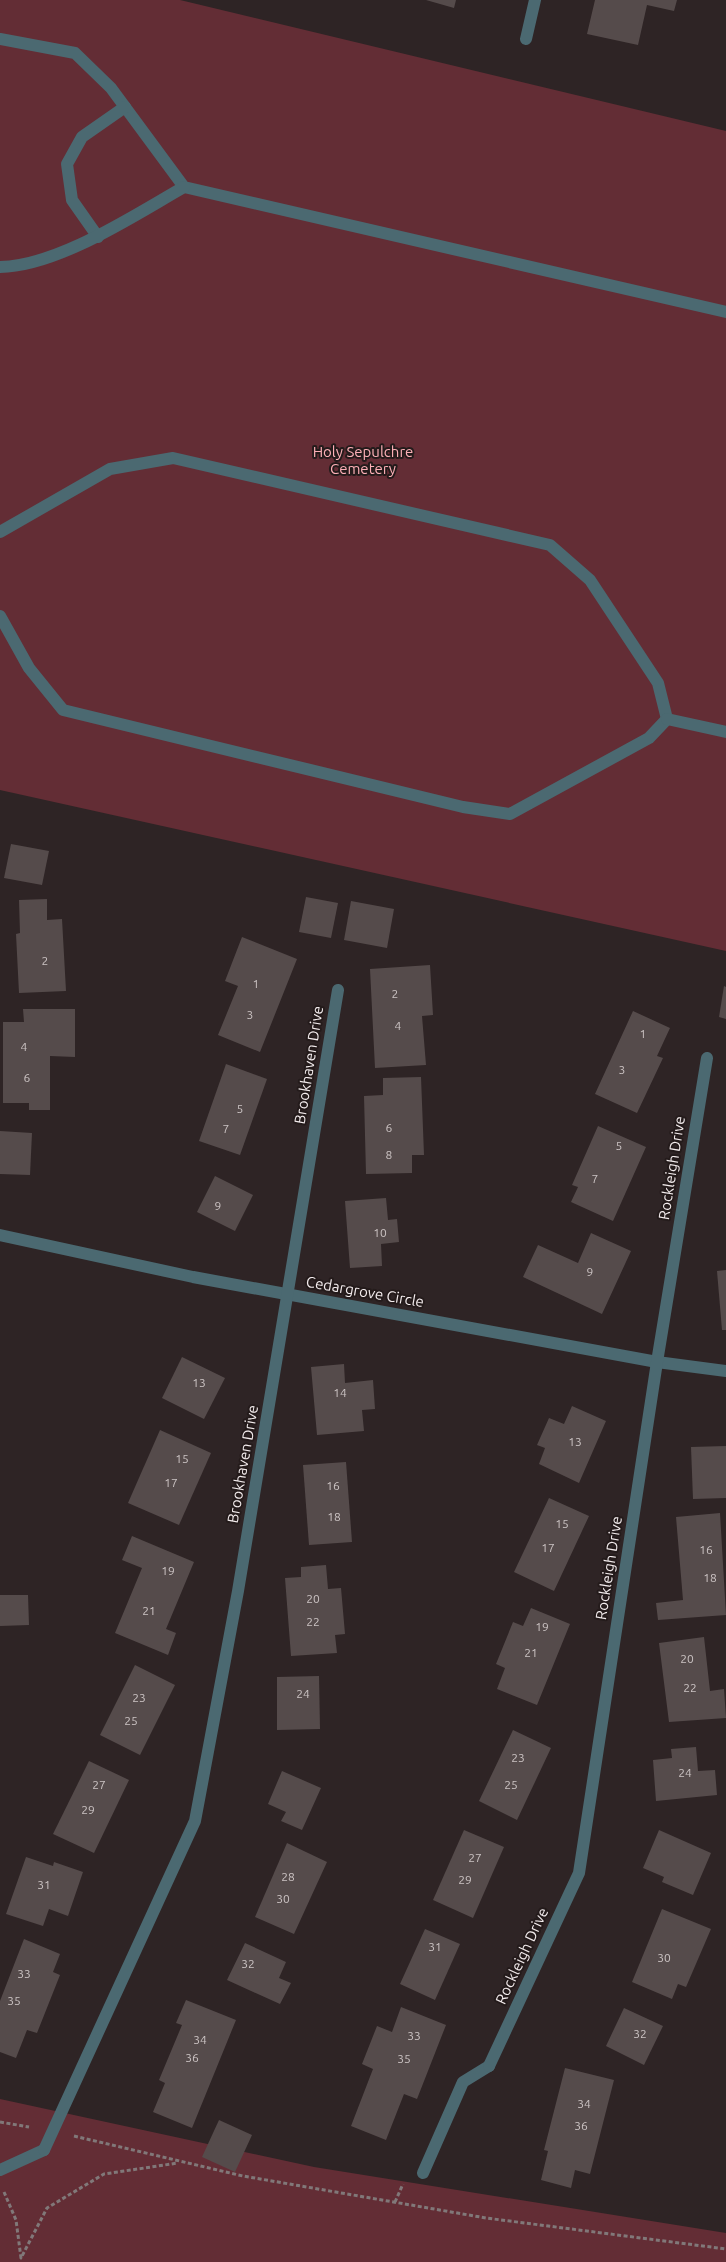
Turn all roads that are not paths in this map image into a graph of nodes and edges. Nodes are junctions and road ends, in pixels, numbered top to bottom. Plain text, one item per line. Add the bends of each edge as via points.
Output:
1 (535, 0) edge
2 (526, 38) dead end
3 (0, 39) edge
4 (125, 107) junction
5 (184, 187) junction
6 (98, 237) junction
7 (0, 267) edge
8 (726, 312) edge
9 (0, 532) edge
10 (0, 616) edge
11 (667, 720) junction
12 (726, 732) edge
13 (338, 990) dead end
14 (707, 1058) dead end
15 (0, 1236) edge
16 (288, 1295) junction
17 (657, 1362) junction
18 (726, 1371) edge
19 (0, 2170) edge
20 (423, 2173) dead end

1 - 2 street
3 - 4 street via 75,53 111,88
4 - 5 street
4 - 6 street via 82,137 67,164 72,200
5 - 6 street
5 - 8 street
6 - 7 street via 21,266
9 - 11 street via 110,469 173,458 550,545 590,580 658,683
10 - 11 street via 29,668 63,710 463,807 510,814 649,738
11 - 12 street
13 - 16 street, Brookhaven Drive
14 - 17 street, Rockleigh Drive
15 - 16 street, Cedargrove Circle
16 - 17 street, Cedargrove Circle
16 - 19 street, Brookhaven Drive via 195,1820 44,2150
17 - 18 street, Cedargrove Circle
17 - 20 street, Rockleigh Drive via 578,1873 489,2066 463,2082

